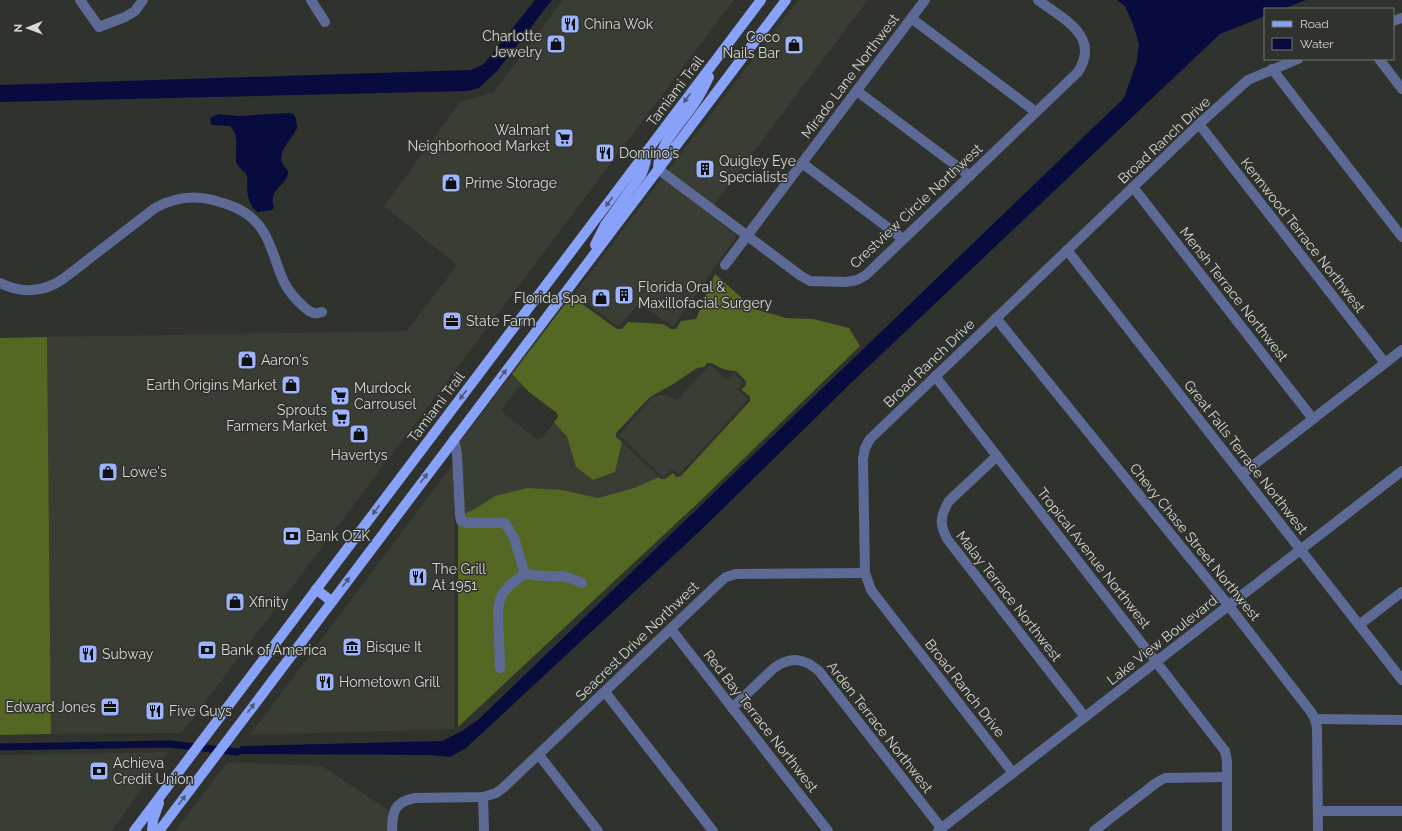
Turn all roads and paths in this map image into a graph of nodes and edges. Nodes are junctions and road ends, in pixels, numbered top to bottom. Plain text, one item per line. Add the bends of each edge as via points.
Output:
1 (80, 0) edge
2 (143, 0) edge
3 (311, 0) edge
4 (761, 0) edge
5 (786, 0) edge
6 (925, 0) edge
7 (1038, 0) edge
8 (911, 18) junction
9 (325, 22) dead end
10 (729, 42) junction
11 (1296, 60) edge
12 (1380, 60) edge
13 (1272, 70) junction
14 (1402, 89) edge
15 (857, 91) junction
16 (1036, 112) junction
17 (1199, 124) junction
18 (646, 152) junction
19 (802, 163) junction
20 (658, 169) junction
21 (970, 176) junction
22 (1133, 187) junction
23 (747, 236) junction
24 (1402, 237) edge
25 (903, 239) junction
26 (1067, 250) junction
27 (725, 264) dead end
28 (583, 268) junction
29 (0, 283) edge
30 (322, 312) dead end
31 (996, 318) junction
32 (1402, 350) edge
33 (1385, 363) junction
34 (935, 376) junction
35 (1313, 419) junction
36 (454, 439) junction
37 (997, 456) junction
38 (1402, 471) edge
39 (1242, 474) junction
40 (1300, 550) junction
41 (865, 573) junction
42 (525, 574) junction
43 (582, 583) dead end
44 (316, 589) junction
45 (1402, 592) edge
46 (331, 602) junction
47 (1229, 606) junction
48 (1359, 625) junction
49 (671, 629) junction
50 (1157, 661) junction
51 (500, 668) dead end
52 (1402, 680) edge
53 (605, 692) junction
54 (732, 708) junction
55 (1085, 717) junction
56 (1315, 719) junction
57 (1402, 720) edge
58 (539, 755) junction
59 (1013, 773) junction
60 (1227, 777) junction
61 (162, 794) junction
62 (483, 797) junction
63 (1318, 811) junction
64 (1402, 811) edge
65 (138, 829) edge
66 (940, 830) edge
67 (152, 831) edge
68 (159, 831) edge
69 (392, 831) edge
70 (484, 831) edge
71 (598, 831) edge
72 (713, 831) edge
73 (828, 831) edge
74 (1094, 831) edge
75 (1228, 831) edge
76 (1318, 831) edge

1 - 2 street via 100,28 135,11
3 - 9 street
4 - 10 main road, Tamiami Trail
5 - 20 main road
6 - 8 street, Mirado Lane Northwest
7 - 16 street, Crestview Circle Northwest via 1080,33 1085,42 1086,53 1084,63 1078,72
8 - 15 street, Mirado Lane Northwest
8 - 16 street
10 -> 18 main road, Tamiami Trail
10 - 20 main road via 693,106 662,148
11 - 13 street, Broad Ranch Drive
12 - 14 street
13 - 17 street, Broad Ranch Drive via 1248,80
13 - 24 street
15 - 19 street, Mirado Lane Northwest
15 - 21 street
16 - 21 street, Crestview Circle Northwest
17 - 22 street, Broad Ranch Drive
17 - 33 street, Kennwood Terrace Northwest
18 - 28 main road via 647,158 641,175 605,225
18 -> 44 main road, Tamiami Trail
19 - 23 street, Mirado Lane Northwest
19 - 25 street
20 - 23 street, Crestview Circle Northwest
20 - 28 main road
21 - 25 street, Crestview Circle Northwest
22 - 26 street, Broad Ranch Drive
22 - 35 street, Mensh Terrace Northwest
23 - 25 street, Crestview Circle Northwest via 810,281 846,282 866,275
23 - 27 street, Mirado Lane Northwest
26 - 31 street, Broad Ranch Drive
26 - 39 street, Great Falls Terrace Northwest
36 -> 28 main road
29 - 30 street via 12,288 31,290 53,286 155,208 168,201 202,197 234,206 255,221 269,242 289,292 311,313
31 - 34 street, Broad Ranch Drive
31 - 47 street, Chevy Chase Street Northwest
32 - 33 street
33 - 35 street
34 - 37 street, Tropical Avenue Northwest
34 - 41 street, Broad Ranch Drive via 870,439 864,448
35 - 39 street
36 - 42 street via 461,520 505,523 514,538
46 -> 36 main road
37 - 50 street, Tropical Avenue Northwest
37 - 55 street, Malay Terrace Northwest via 949,501 943,510 942,531
38 - 40 street, Lake View Boulevard
39 - 40 street, Great Falls Terrace Northwest
40 - 47 street, Lake View Boulevard
40 - 48 street, Great Falls Terrace Northwest
41 - 49 street, Seacrest Drive Northwest via 736,574 720,582
41 - 59 street, Broad Ranch Drive via 871,590
42 - 43 street via 562,575
42 - 51 street via 509,586 499,602
44 - 46 main road
44 - 61 main road, Tamiami Trail
45 - 48 street
68 -> 46 main road
47 - 50 street, Lake View Boulevard
47 - 56 street, Chevy Chase Street Northwest
48 - 52 street, Great Falls Terrace Northwest
49 - 53 street, Seacrest Drive Northwest
49 - 54 street, Red Bay Terrace Northwest
50 - 55 street, Lake View Boulevard
50 - 60 street, Tropical Avenue Northwest via 1225,751
53 - 58 street, Seacrest Drive Northwest
53 - 72 street
54 - 66 street, Arden Terrace Northwest via 781,663 802,660 811,664 819,671
54 - 73 street, Red Bay Terrace Northwest
55 - 59 street, Lake View Boulevard
56 - 57 street
56 - 63 street
58 - 62 street, Seacrest Drive Northwest via 503,788
58 - 71 street
59 - 66 street, Lake View Boulevard
60 - 74 street via 1165,778
60 - 75 street, Tropical Avenue Northwest
61 - 65 main road, Tamiami Trail
61 - 67 main road
62 - 69 street, Seacrest Drive Northwest via 406,799 394,810
62 - 70 street
63 - 64 street
63 - 76 street

